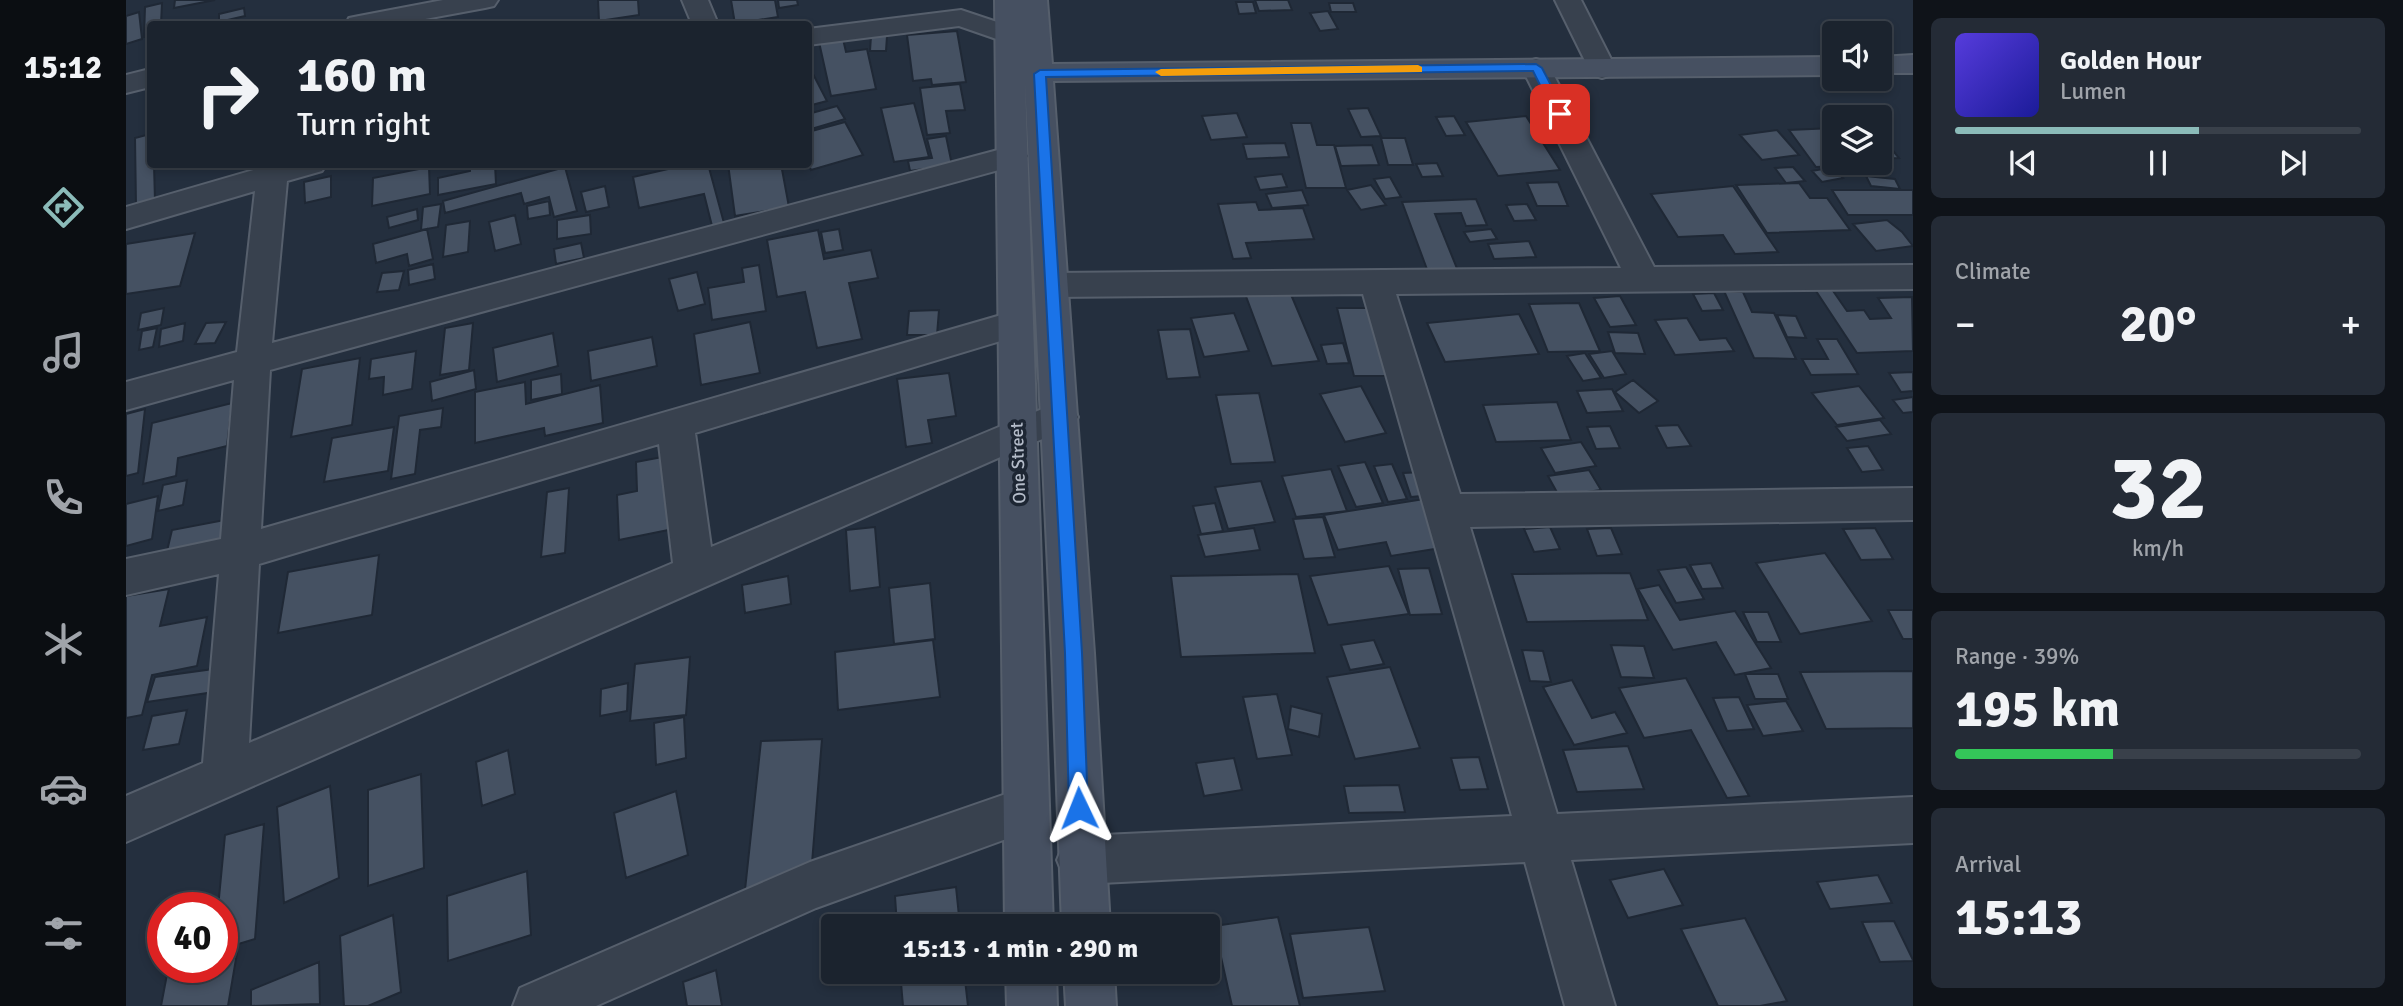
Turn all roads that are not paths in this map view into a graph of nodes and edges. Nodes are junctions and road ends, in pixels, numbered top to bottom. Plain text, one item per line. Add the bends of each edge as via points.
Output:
1 (349, 0) edge
2 (485, 0) edge
3 (695, 0) edge
4 (1034, 0) edge
5 (1567, 0) edge
6 (356, 21) edge
7 (373, 21) edge
8 (704, 21) edge
9 (1017, 24) edge
10 (812, 37) edge
11 (1913, 64) edge
12 (1822, 65) edge
13 (1892, 65) edge
14 (1536, 68) junction
15 (1602, 69) junction
16 (1024, 73) junction
17 (147, 79) edge
18 (126, 84) edge
19 (1013, 156) junction
20 (298, 168) edge
21 (272, 176) junction
22 (126, 218) edge
23 (1913, 277) edge
24 (1643, 278) junction
25 (1376, 283) junction
26 (1053, 285) junction
27 (1015, 324) junction
28 (253, 364) junction
29 (126, 396) edge
30 (1060, 417) junction
31 (675, 423) junction
32 (1017, 433) junction
33 (1913, 503) edge
34 (1446, 511) junction
35 (241, 552) junction
36 (694, 572) junction
37 (126, 578) edge
38 (225, 775) junction
39 (1026, 810) junction
40 (126, 819) edge
41 (1913, 820) edge
42 (1542, 837) junction
43 (1081, 860) junction
44 (1030, 914) edge
45 (1085, 914) edge
46 (1031, 984) edge
47 (1090, 984) edge
48 (538, 1006) edge
49 (1032, 1006) edge
50 (1091, 1006) edge
51 (1590, 1006) edge

1 - 6 street
2 - 7 street
3 - 8 street
4 - 9 street, One Street
5 - 15 street
9 - 10 street via 961,18
9 - 16 street, One Street
11 - 13 street
12 - 15 street
14 - 15 street
14 - 16 street
14 - 24 street
16 - 19 street, One Street
16 - 26 street, One Street
17 - 18 street
19 - 27 street, One Street
19 - 28 street
20 - 21 street
21 - 22 street
21 - 28 street
23 - 24 street
24 - 25 street
25 - 26 street
25 - 34 street
26 - 30 street, One Street
27 - 31 street
27 - 32 street, One Street
28 - 29 street
28 - 35 street
30 - 32 street
30 - 43 street, One Street
31 - 35 street
31 - 36 street
32 - 36 street
32 - 39 street, One Street
33 - 34 street
34 - 42 street
35 - 37 street
35 - 38 street
36 - 38 street
38 - 40 street
39 - 44 street, One Street
39 - 48 street via 810,886
41 - 42 street
42 - 43 street
42 - 51 street
43 - 45 street, One Street
46 - 49 street
47 - 50 street

